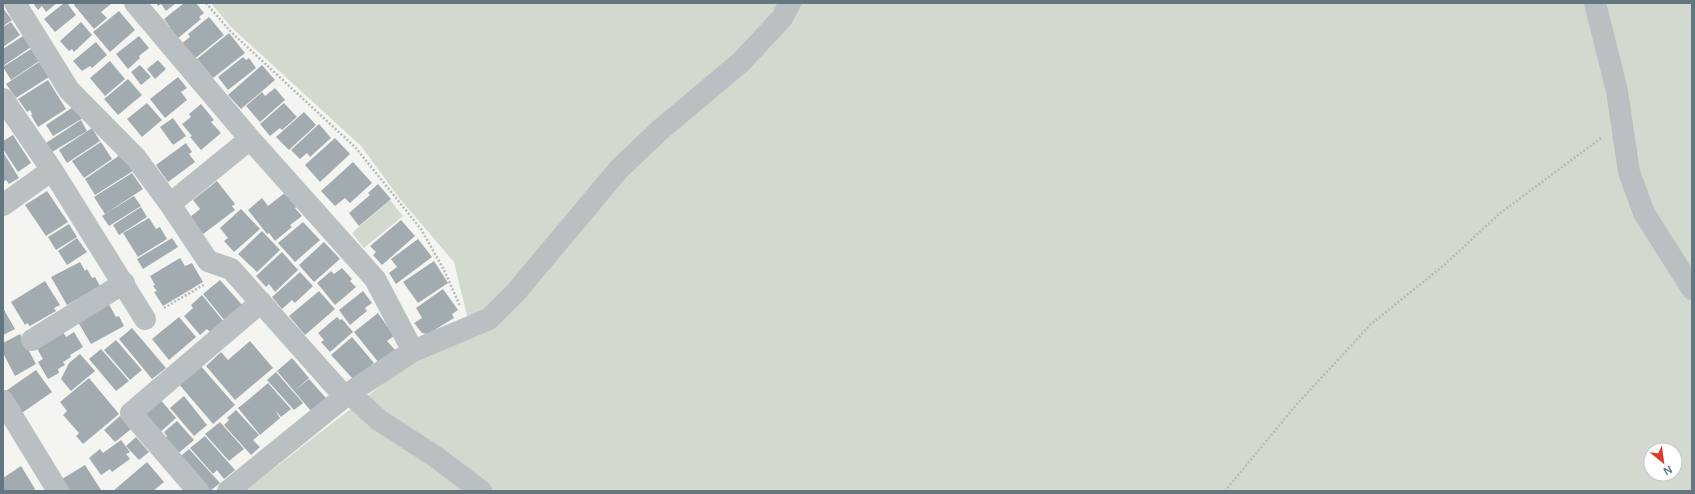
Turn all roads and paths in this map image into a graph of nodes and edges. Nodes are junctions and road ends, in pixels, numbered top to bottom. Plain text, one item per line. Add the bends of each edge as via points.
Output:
1 (14, 3) edge
2 (135, 3) edge
3 (206, 3) edge
4 (790, 3) edge
5 (1594, 3) edge
6 (3, 99) edge
7 (1622, 123) junction
8 (250, 139) junction
9 (52, 170) junction
10 (170, 204) junction
11 (3, 205) edge
12 (231, 269) junction
13 (124, 283) junction
14 (1692, 289) edge
15 (261, 302) junction
16 (145, 319) joint
17 (469, 326) junction
18 (32, 340) dead end
19 (413, 351) junction
20 (347, 395) junction
21 (3, 401) edge
22 (58, 491) edge
23 (198, 491) edge
24 (228, 491) edge
25 (481, 491) edge
26 (1225, 491) edge

1 - 10 street via 69,90 136,158
2 - 8 street
3 - 17 path via 231,32 355,147 421,229 444,270
4 - 17 street via 782,18 741,62 660,130 619,169 516,292 489,319
5 - 7 street via 1617,91
6 - 9 street
7 - 14 street via 1629,172 1644,213
7 - 26 path via 1499,214 1443,266 1371,324 1297,404
8 - 10 street
8 - 19 street via 375,279
9 - 11 street
9 - 13 street
10 - 12 street via 208,261
12 - 15 street
12 - 16 path
13 - 16 street
13 - 18 street
15 - 20 street
15 - 23 street via 131,413
17 - 19 street
19 - 20 street
20 - 24 street
20 - 25 street
21 - 22 street

